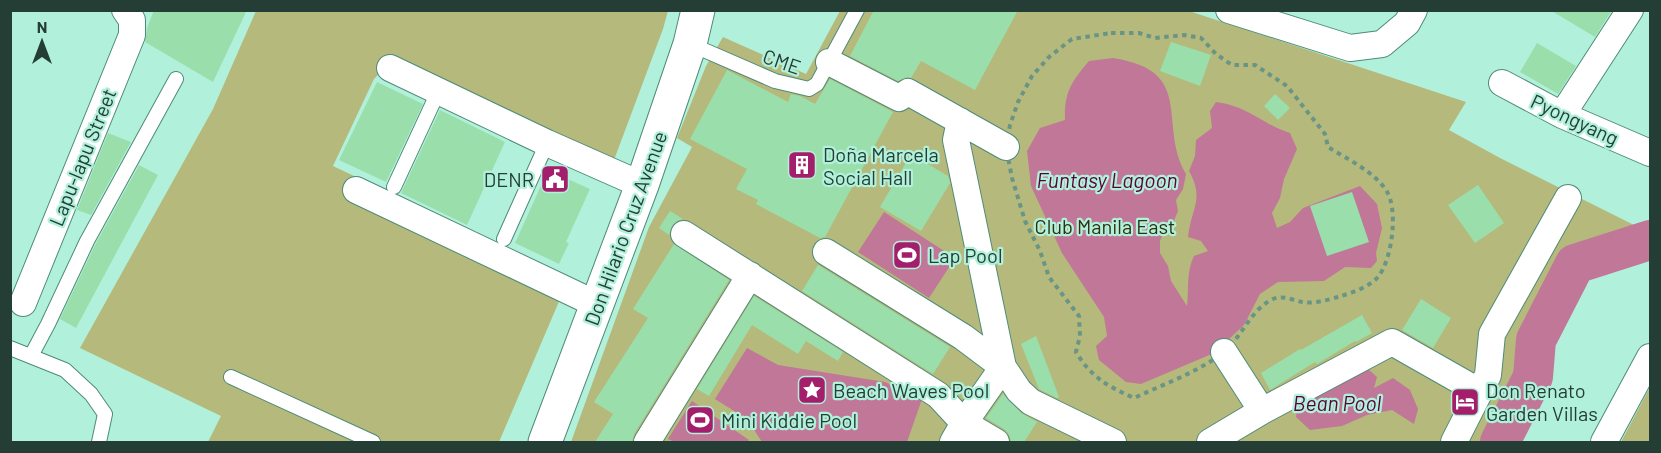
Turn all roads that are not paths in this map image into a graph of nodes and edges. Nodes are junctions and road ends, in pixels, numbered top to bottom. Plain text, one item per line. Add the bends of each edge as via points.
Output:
1 (124, 10) edge
2 (698, 10) edge
3 (857, 10) edge
4 (1229, 10) edge
5 (1414, 10) edge
6 (1630, 10) edge
7 (690, 44) junction
8 (829, 62) junction
9 (390, 68) dead end
10 (176, 79) dead end
11 (1502, 82) dead end
12 (439, 90) junction
13 (1562, 115) junction
14 (960, 121) junction
15 (547, 143) junction
16 (1006, 147) road end
17 (1650, 153) edge
18 (642, 185) junction
19 (394, 187) dead end
20 (356, 190) dead end
21 (1568, 198) dead end
22 (684, 234) dead end
23 (504, 239) dead end
24 (826, 252) dead end
25 (750, 275) junction
26 (23, 303) dead end
27 (598, 305) junction
28 (10, 348) edge
29 (1224, 352) road end
30 (31, 356) junction
31 (1650, 357) edge
32 (1002, 367) junction
33 (231, 377) dead end
34 (1479, 392) junction
35 (1262, 411) junction
36 (959, 433) edge
37 (99, 442) edge
38 (373, 442) edge
39 (544, 442) edge
40 (647, 442) edge
41 (996, 442) edge
42 (1113, 442) edge
43 (1210, 442) edge
44 (1454, 442) edge
45 (1604, 442) edge

1 - 26 street, Lapu-lapu Street via 132,20 132,35
2 - 7 street, Don Hilario Cruz Avenue
3 - 8 lane, CME
4 - 5 street via 1350,48 1382,44 1407,23
6 - 13 street
7 - 8 lane, CME via 800,88 809,89 817,84
7 - 18 street, Don Hilario Cruz Avenue
8 - 14 street via 899,98 908,92
9 - 12 street
10 - 30 lane via 87,241
11 - 13 street, Pyongyang
12 - 15 street
12 - 19 lane
13 - 17 street, Pyongyang
14 - 16 street
14 - 32 street via 956,140
15 - 18 street
15 - 23 lane
18 - 27 street, Don Hilario Cruz Avenue
20 - 27 street
21 - 34 street via 1492,334 1488,375
22 - 25 street
24 - 32 street via 963,337
25 - 36 street via 938,394
25 - 40 street
27 - 39 street, Don Hilario Cruz Avenue
28 - 30 lane
29 - 35 street
30 - 37 lane via 65,370 91,394 105,414
31 - 45 street
32 - 36 street
32 - 42 street via 1031,402
33 - 38 lane
34 - 35 street via 1392,342
34 - 44 street
35 - 43 street
36 - 41 street

